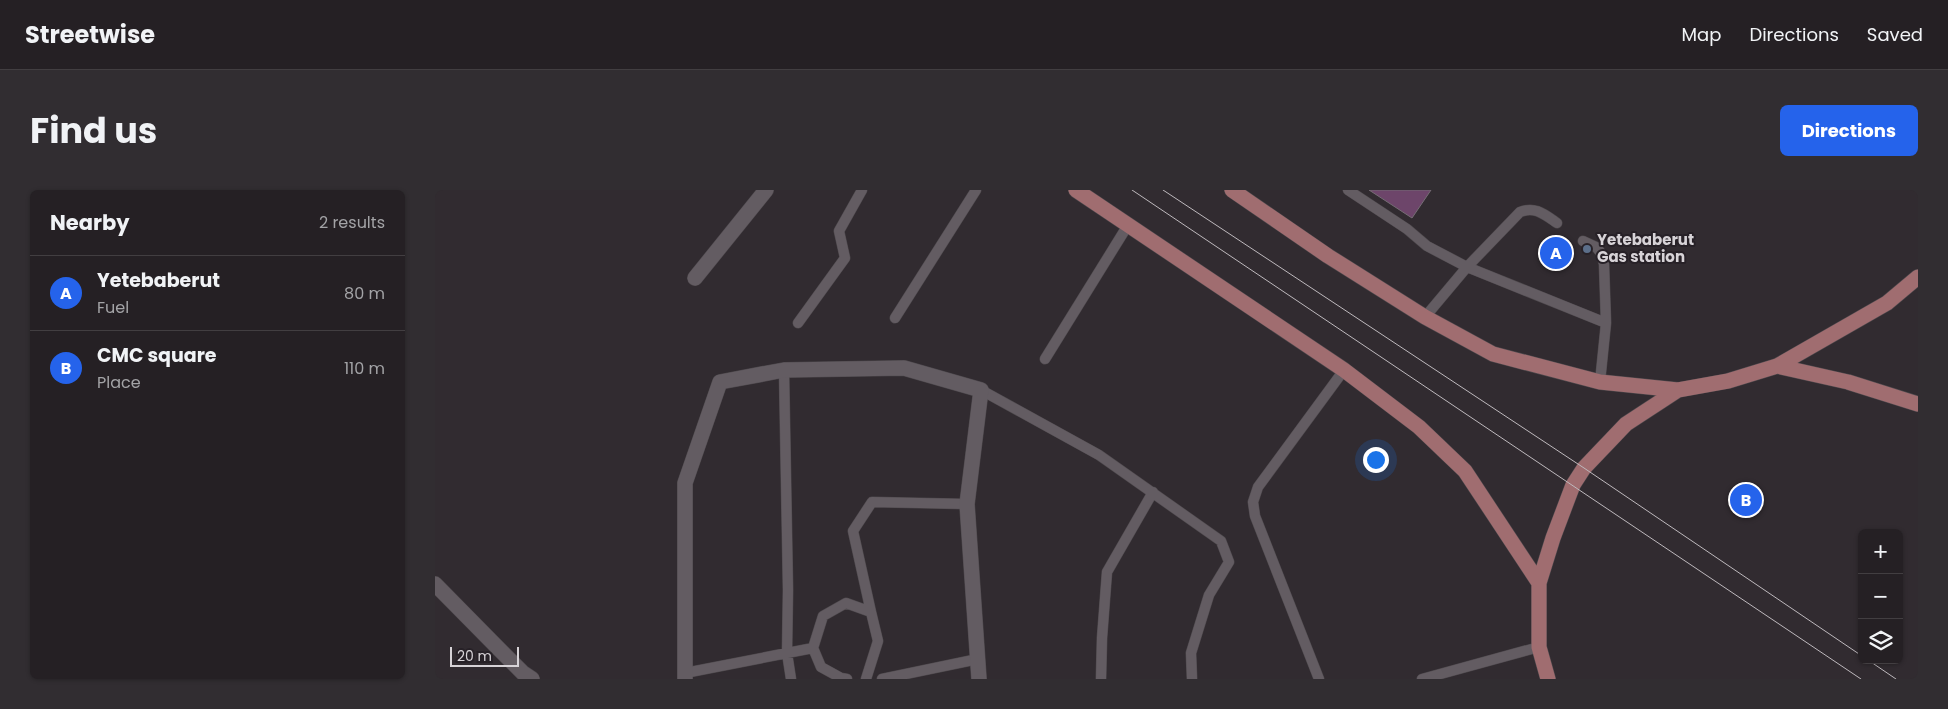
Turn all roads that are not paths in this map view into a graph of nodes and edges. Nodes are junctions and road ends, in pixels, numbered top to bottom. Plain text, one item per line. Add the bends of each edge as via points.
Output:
1 (766, 190) edge
2 (862, 190) edge
3 (976, 190) edge
4 (1076, 190) edge
5 (1348, 190) edge
6 (1241, 193) edge
7 (1557, 223) dead end
8 (1128, 225) junction
9 (1583, 240) dead end
10 (1467, 267) junction
11 (1918, 277) edge
12 (695, 278) dead end
13 (1425, 317) junction
14 (895, 318) dead end
15 (798, 323) dead end
16 (1606, 323) junction
17 (1045, 359) dead end
18 (1777, 366) junction
19 (784, 370) junction
20 (1345, 370) junction
21 (1600, 382) junction
22 (981, 390) junction
23 (1678, 390) junction
24 (1918, 404) edge
25 (1153, 492) junction
26 (967, 504) junction
27 (1539, 583) junction
28 (435, 584) edge
29 (871, 612) junction
30 (1539, 646) junction
31 (813, 648) junction
32 (787, 653) junction
33 (978, 659) junction
34 (685, 676) edge
35 (532, 679) edge
36 (791, 679) edge
37 (847, 679) edge
38 (866, 679) edge
39 (882, 679) edge
40 (979, 679) edge
41 (1101, 679) edge
42 (1192, 679) edge
43 (1319, 679) edge
44 (1422, 679) edge
45 (1548, 679) edge

1 - 12 street
2 - 15 lane via 839,231 845,258
3 - 14 lane
4 - 8 main road
5 - 10 lane via 1427,246
6 - 13 main road via 1328,256
7 - 10 lane via 1529,208 1520,212
8 - 17 lane
8 - 20 main road
9 - 16 lane via 1601,253
10 - 13 lane
10 - 16 lane
11 - 18 main road via 1887,303
13 - 21 main road via 1493,354
16 - 21 lane
18 - 23 main road via 1728,381
18 - 24 main road via 1848,382
19 - 22 street via 904,368
19 - 32 lane via 789,590
19 - 34 street via 720,382 685,483
20 - 27 main road via 1419,427 1465,471
20 - 43 lane via 1258,487 1253,502 1255,516
21 - 23 main road
22 - 25 lane via 1099,455
22 - 26 street
23 - 27 main road via 1625,424 1584,468 1573,485
25 - 41 lane via 1107,572
25 - 42 lane via 1221,541 1229,562 1209,595 1191,653
26 - 29 lane via 872,502 853,531
26 - 33 street
27 - 30 main road
28 - 35 street
29 - 31 lane via 846,603 823,616
29 - 38 lane via 878,641
30 - 44 lane
30 - 45 main road
31 - 32 lane
31 - 37 lane via 821,667
32 - 34 lane
32 - 36 lane
33 - 39 lane
33 - 40 street

